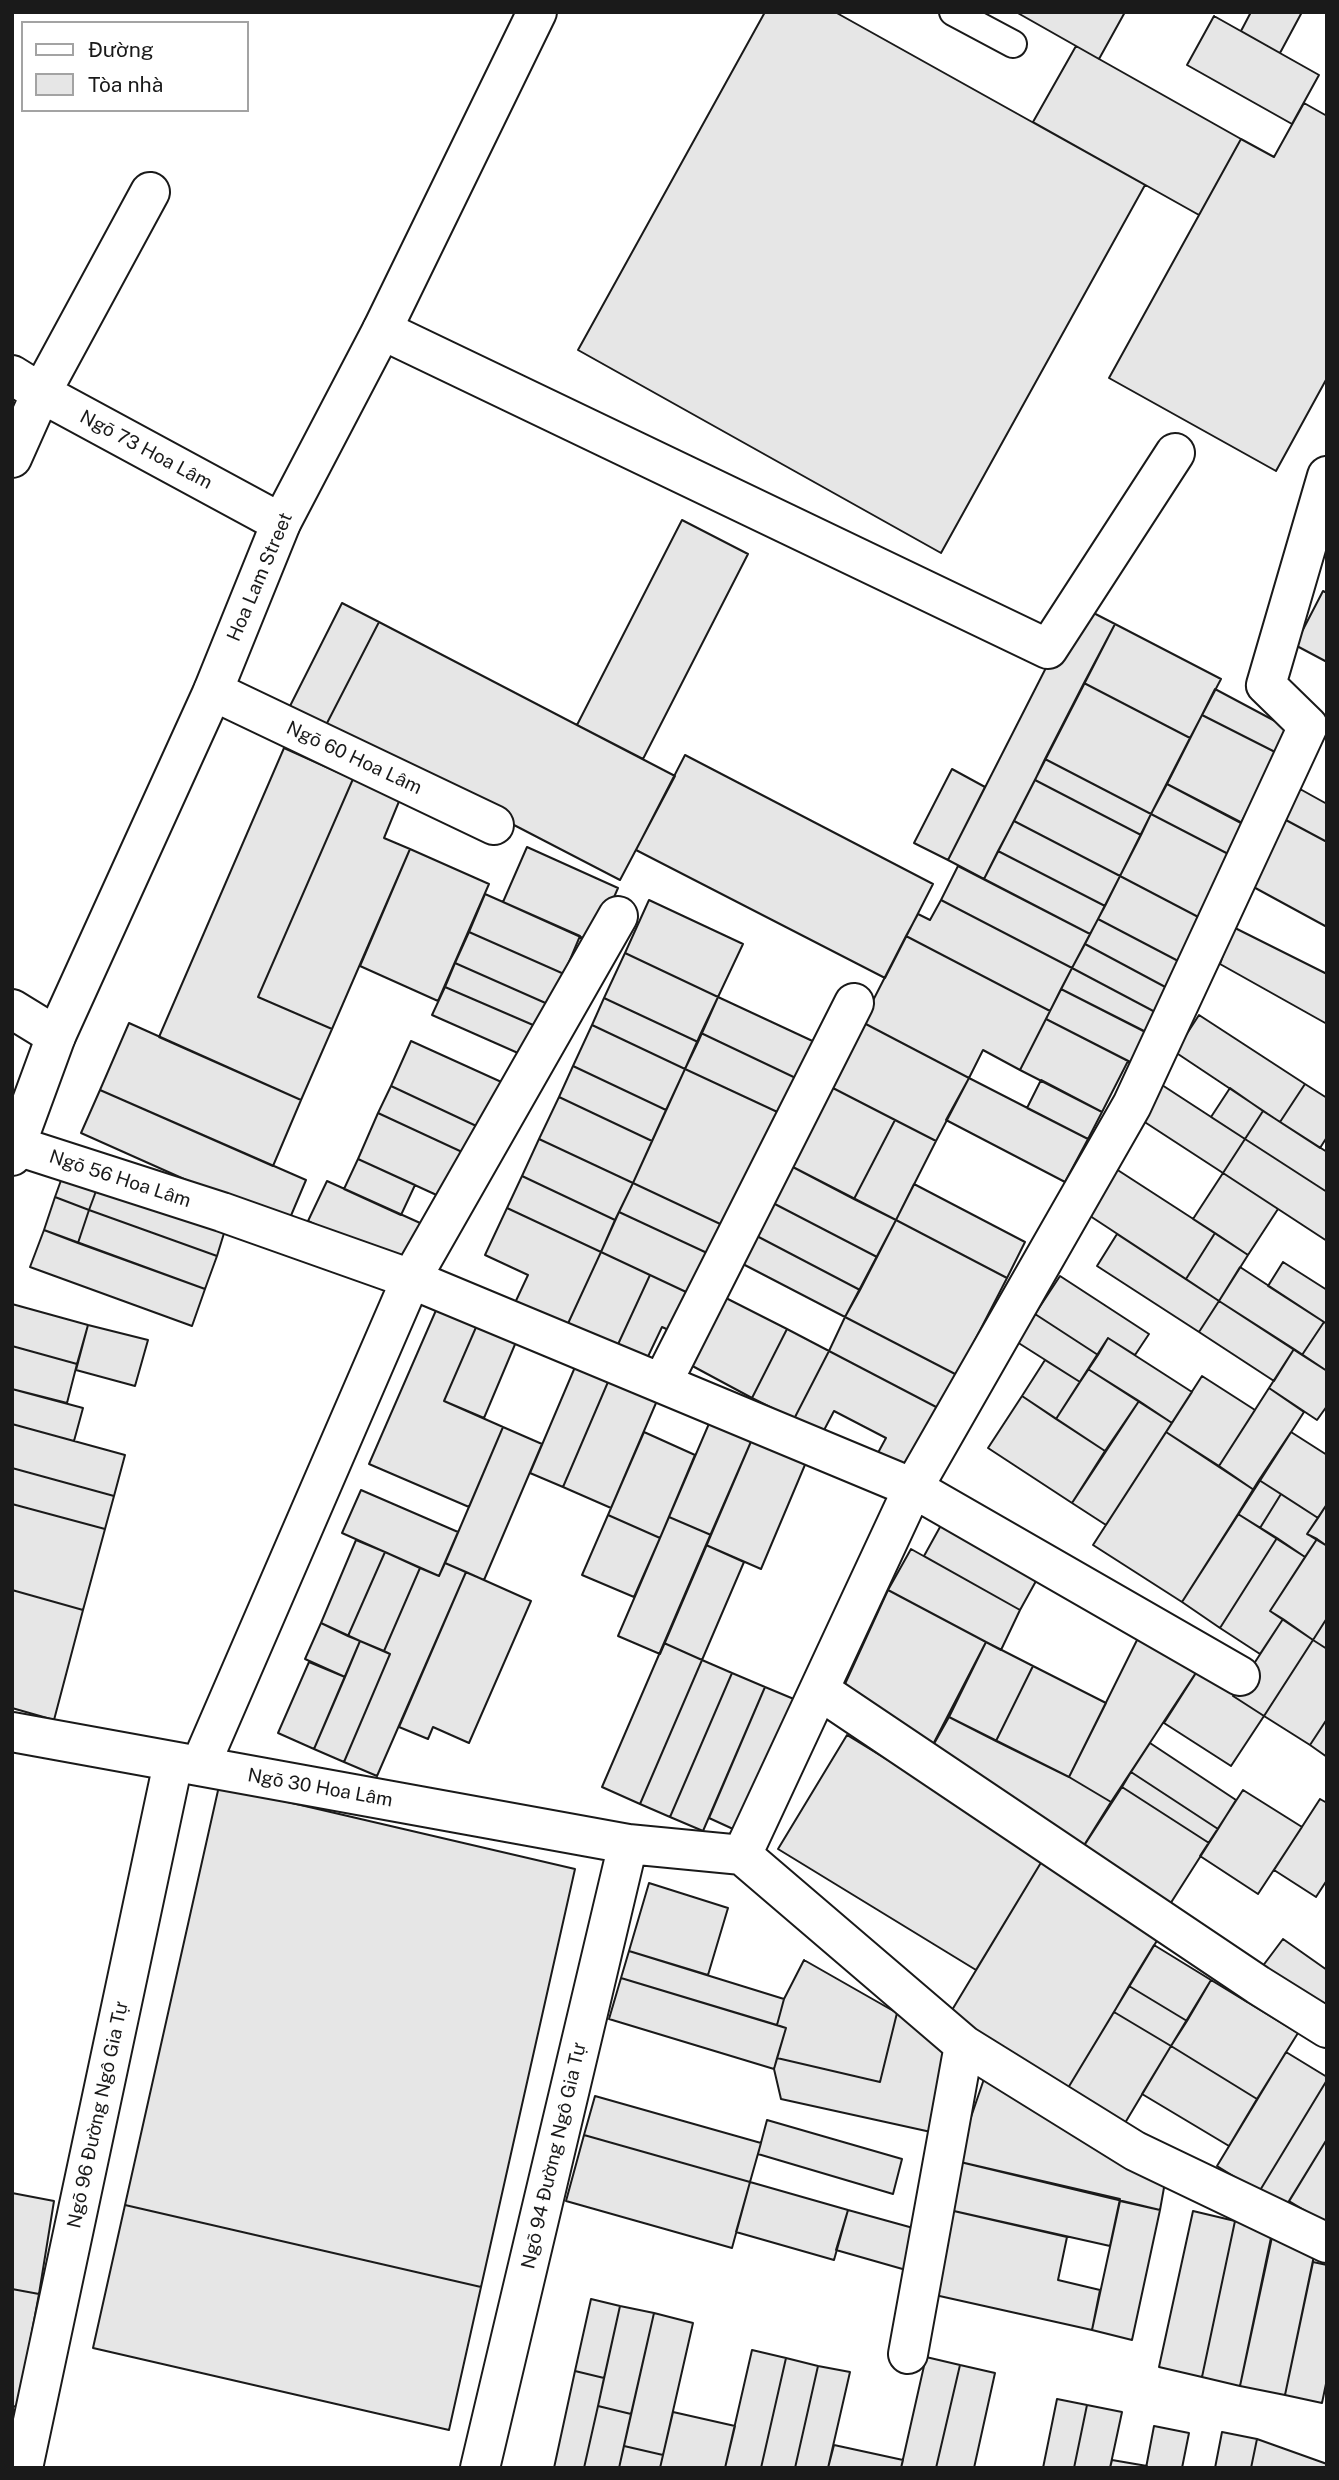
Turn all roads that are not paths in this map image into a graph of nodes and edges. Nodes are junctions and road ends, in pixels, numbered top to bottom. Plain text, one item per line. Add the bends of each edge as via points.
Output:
1 (537, 12) edge
2 (953, 12) edge
3 (1013, 44) dead end
4 (150, 192) dead end
5 (382, 330) junction
6 (27, 384) edge
7 (1175, 453) dead end
8 (12, 458) edge
9 (1327, 476) edge
10 (281, 523) junction
11 (213, 691) junction
12 (494, 825) dead end
13 (618, 916) dead end
14 (854, 1003) dead end
15 (12, 1009) edge
16 (56, 1036) junction
17 (14, 1151) edge
18 (411, 1279) junction
19 (662, 1383) junction
20 (913, 1488) junction
21 (1240, 1676) dead end
22 (819, 1690) junction
23 (12, 1732) edge
24 (187, 1765) junction
25 (628, 1844) junction
26 (742, 1855) junction
27 (1327, 2028) edge
28 (964, 2045) junction
29 (1327, 2243) edge
30 (908, 2354) dead end
31 (23, 2468) edge
32 (480, 2468) edge

1 - 5 street, Hoa Lam Street
2 - 3 lane
4 - 6 street
5 - 7 street via 1048,649
5 - 10 street, Hoa Lam Street
6 - 8 street
6 - 10 street, Ngõ 73 Hoa Lâm
9 - 20 street via 1266,685 1308,726 1132,1105
10 - 11 street, Hoa Lam Street
11 - 12 street, Ngõ 60 Hoa Lâm
11 - 16 street, Hoa Lam Street
13 - 18 street, Ngõ 96 Đường Ngô Gia Tự
14 - 19 street
15 - 16 street
16 - 17 street, Hoa Lam Street
17 - 18 street, Ngõ 56 Hoa Lâm via 222,1212
18 - 19 street, Ngõ 56 Hoa Lâm
18 - 24 street, Ngõ 96 Đường Ngô Gia Tự
19 - 20 street, Ngõ 56 Hoa Lâm
20 - 21 street, Ngõ 56 Hoa Lâm
20 - 22 street
22 - 26 street
22 - 27 street
23 - 24 street, Ngõ 30 Hoa Lâm
24 - 25 street, Ngõ 30 Hoa Lâm
24 - 31 street, Ngõ 96 Đường Ngô Gia Tự
25 - 26 street, Ngõ 30 Hoa Lâm
25 - 32 street, Ngõ 94 Đường Ngô Gia Tự
26 - 28 street
28 - 29 street via 1135,2151
28 - 30 street

